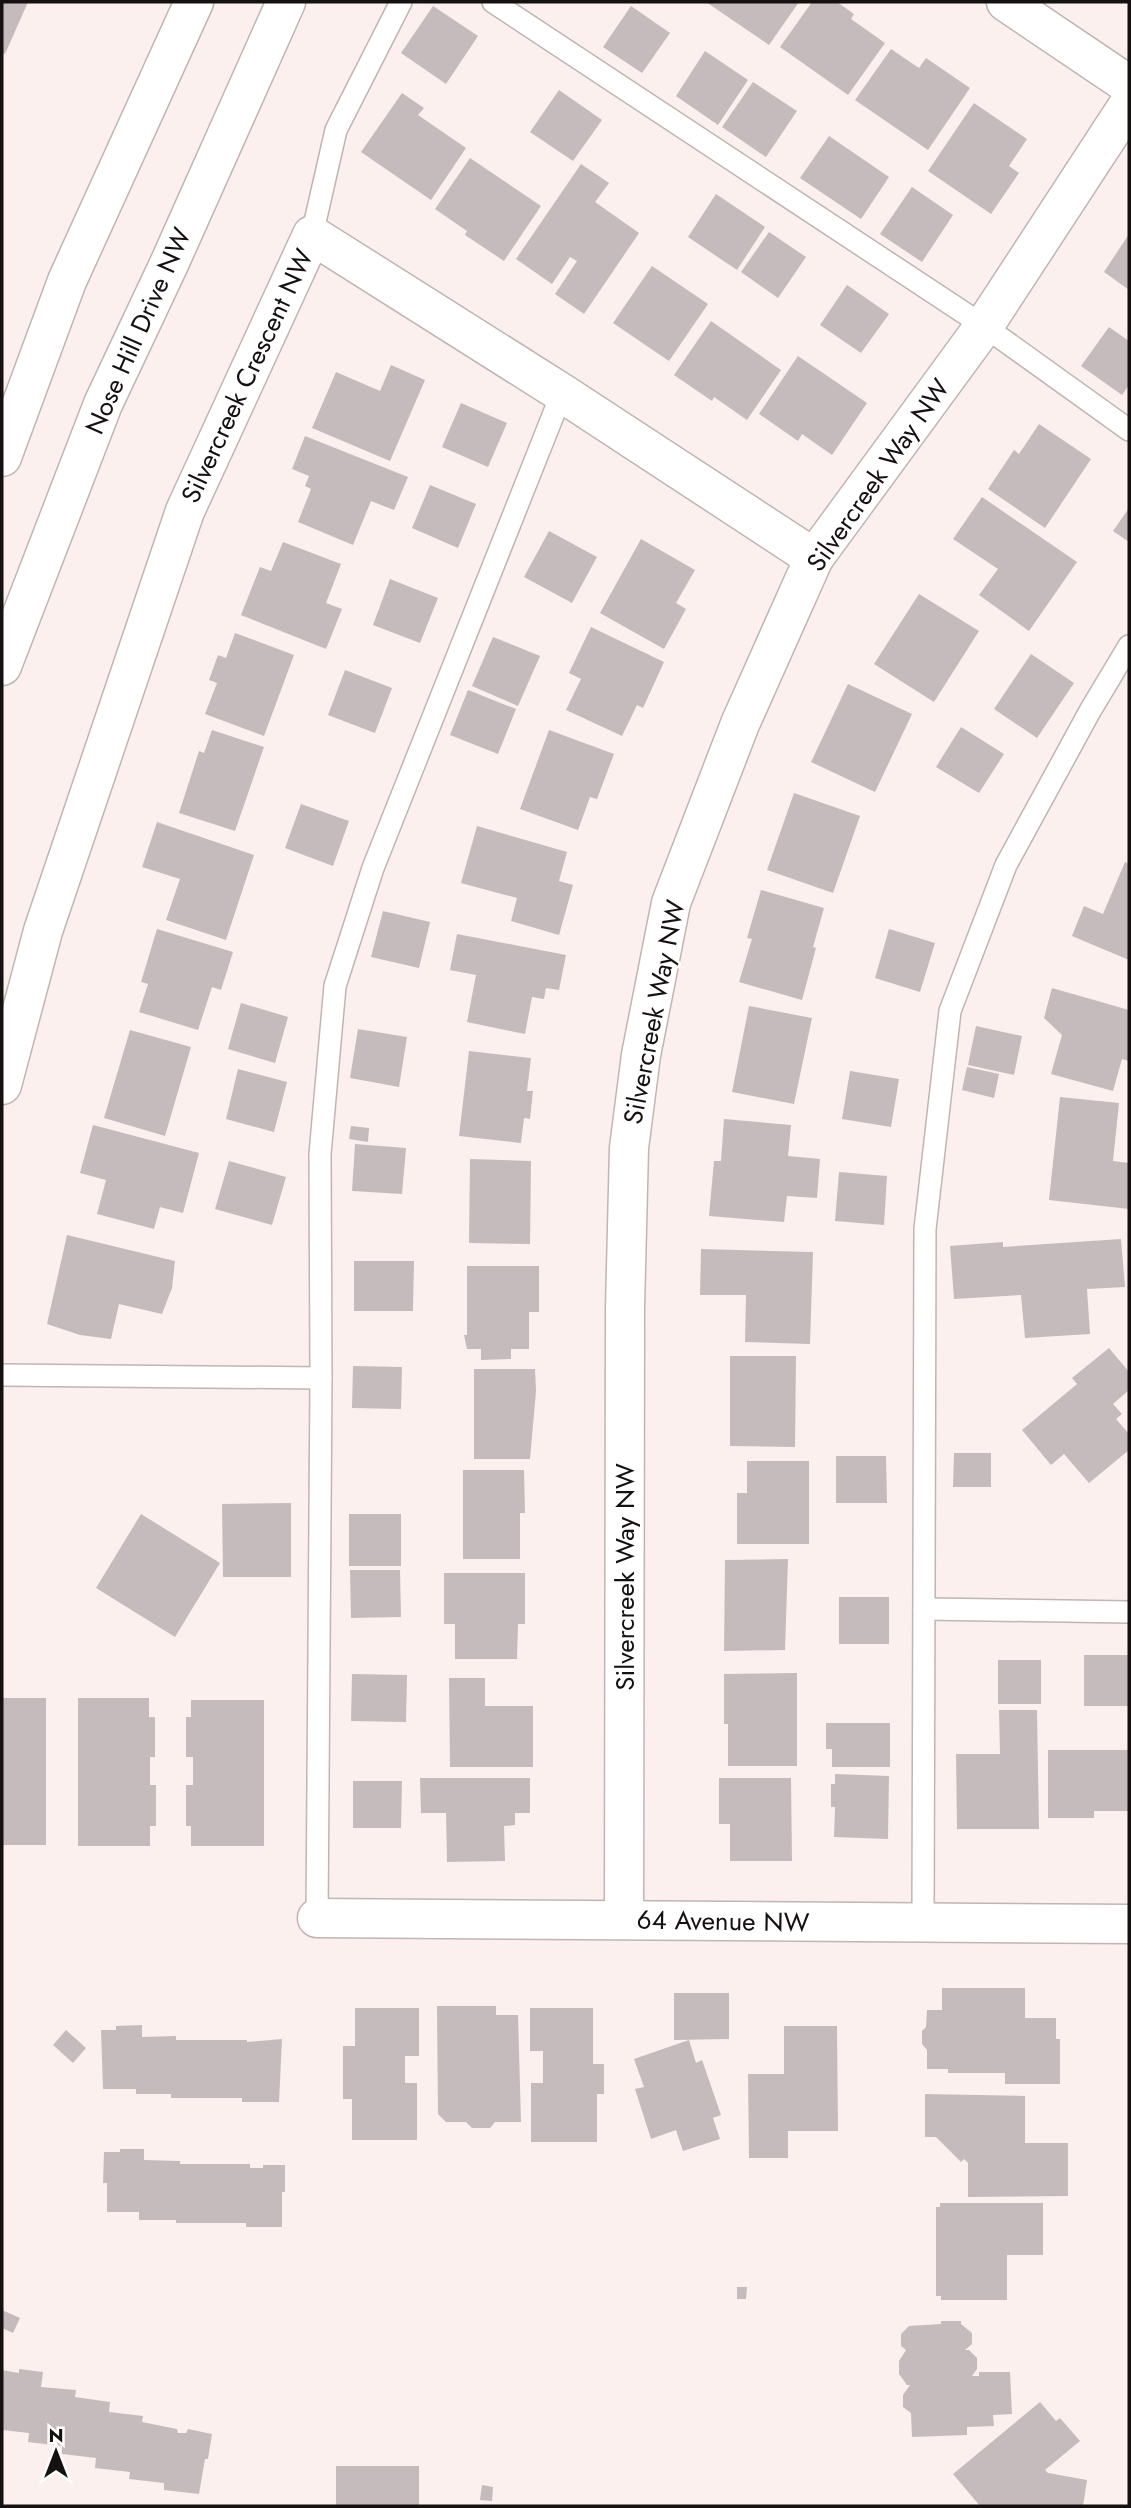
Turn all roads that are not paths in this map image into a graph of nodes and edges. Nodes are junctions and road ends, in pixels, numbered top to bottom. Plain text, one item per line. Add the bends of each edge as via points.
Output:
1 (194, 2) edge
2 (286, 2) edge
3 (401, 2) edge
4 (493, 2) edge
5 (1006, 2) edge
6 (1129, 85) edge
7 (1129, 104) edge
8 (312, 235) junction
9 (984, 326) junction
10 (562, 393) junction
11 (1129, 430) edge
12 (2, 457) edge
13 (814, 558) junction
14 (1129, 646) edge
15 (2, 666) edge
16 (2, 1085) edge
17 (2, 1375) edge
18 (321, 1378) junction
19 (925, 1609) junction
20 (1129, 1612) edge
21 (317, 1919) joint
22 (624, 1920) junction
23 (923, 1924) junction
24 (1129, 1924) edge

1 - 12 street via 67,281
2 - 15 street, Nose Hill Drive NW via 103,404
3 - 8 lane via 336,130
4 - 9 lane
5 - 6 street
7 - 9 street, Silvercreek Way NW
8 - 10 street, Silvercreek Crescent NW
8 - 16 street, Silvercreek Crescent NW via 185,511 43,931
9 - 11 lane
9 - 13 street, Silvercreek Way NW
10 - 13 street, Silvercreek Crescent NW
10 - 18 lane via 373,868 335,986 320,1154
13 - 22 street, Silvercreek Way NW via 740,724 671,903 641,1055 629,1148 626,1282
14 - 19 lane via 1006,865 950,1011 925,1229
17 - 18 lane
18 - 21 lane
19 - 20 lane
19 - 23 lane
21 - 22 street, 64 Avenue NW
22 - 23 street, 64 Avenue NW
23 - 24 street, 64 Avenue NW

